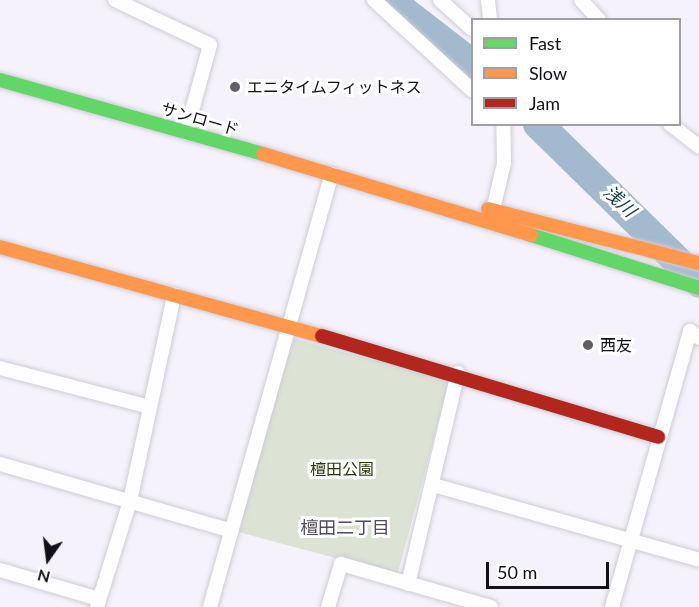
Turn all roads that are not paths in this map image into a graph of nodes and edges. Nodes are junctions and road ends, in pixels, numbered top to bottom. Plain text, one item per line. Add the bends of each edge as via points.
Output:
1 (115, 0) edge
2 (374, 0) edge
3 (440, 0) edge
4 (488, 0) edge
5 (581, 0) edge
6 (490, 18) edge
7 (597, 18) edge
8 (471, 28) edge
9 (0, 80) edge
10 (471, 89) edge
11 (503, 126) edge
12 (673, 126) edge
13 (186, 133) junction
14 (699, 147) edge
15 (332, 174) junction
16 (492, 216) junction
17 (0, 248) edge
18 (699, 263) edge
19 (699, 288) edge
20 (174, 295) junction
21 (288, 328) junction
22 (699, 338) edge
23 (0, 368) edge
24 (458, 373) junction
25 (150, 407) junction
26 (658, 437) junction
27 (0, 464) edge
28 (433, 485) junction
29 (130, 501) junction
30 (232, 531) junction
31 (631, 540) junction
32 (699, 560) edge
33 (0, 570) edge
34 (408, 584) junction
35 (98, 603) edge
36 (210, 607) edge
37 (328, 607) edge
38 (491, 607) edge
39 (612, 607) edge

1 - 13 street via 210,45
2 - 10 street
3 - 8 street
4 - 6 street
5 - 7 street
9 - 13 street, サンロード
11 - 16 street via 504,163
12 - 14 street
13 - 15 street, サンロード
15 - 16 street, サンロード
15 - 21 street
16 - 18 street via 624,242
16 - 19 street
17 - 20 street
20 - 21 street
20 - 25 street
21 - 24 street
21 - 30 street
22 - 26 street via 690,331
23 - 25 street
24 - 26 street
24 - 28 street
25 - 29 street
26 - 31 street
27 - 29 street
28 - 31 street
28 - 34 street
29 - 30 street
29 - 35 street
30 - 36 street
31 - 32 street
31 - 39 street
33 - 35 street
34 - 37 street via 341,564
34 - 38 street

